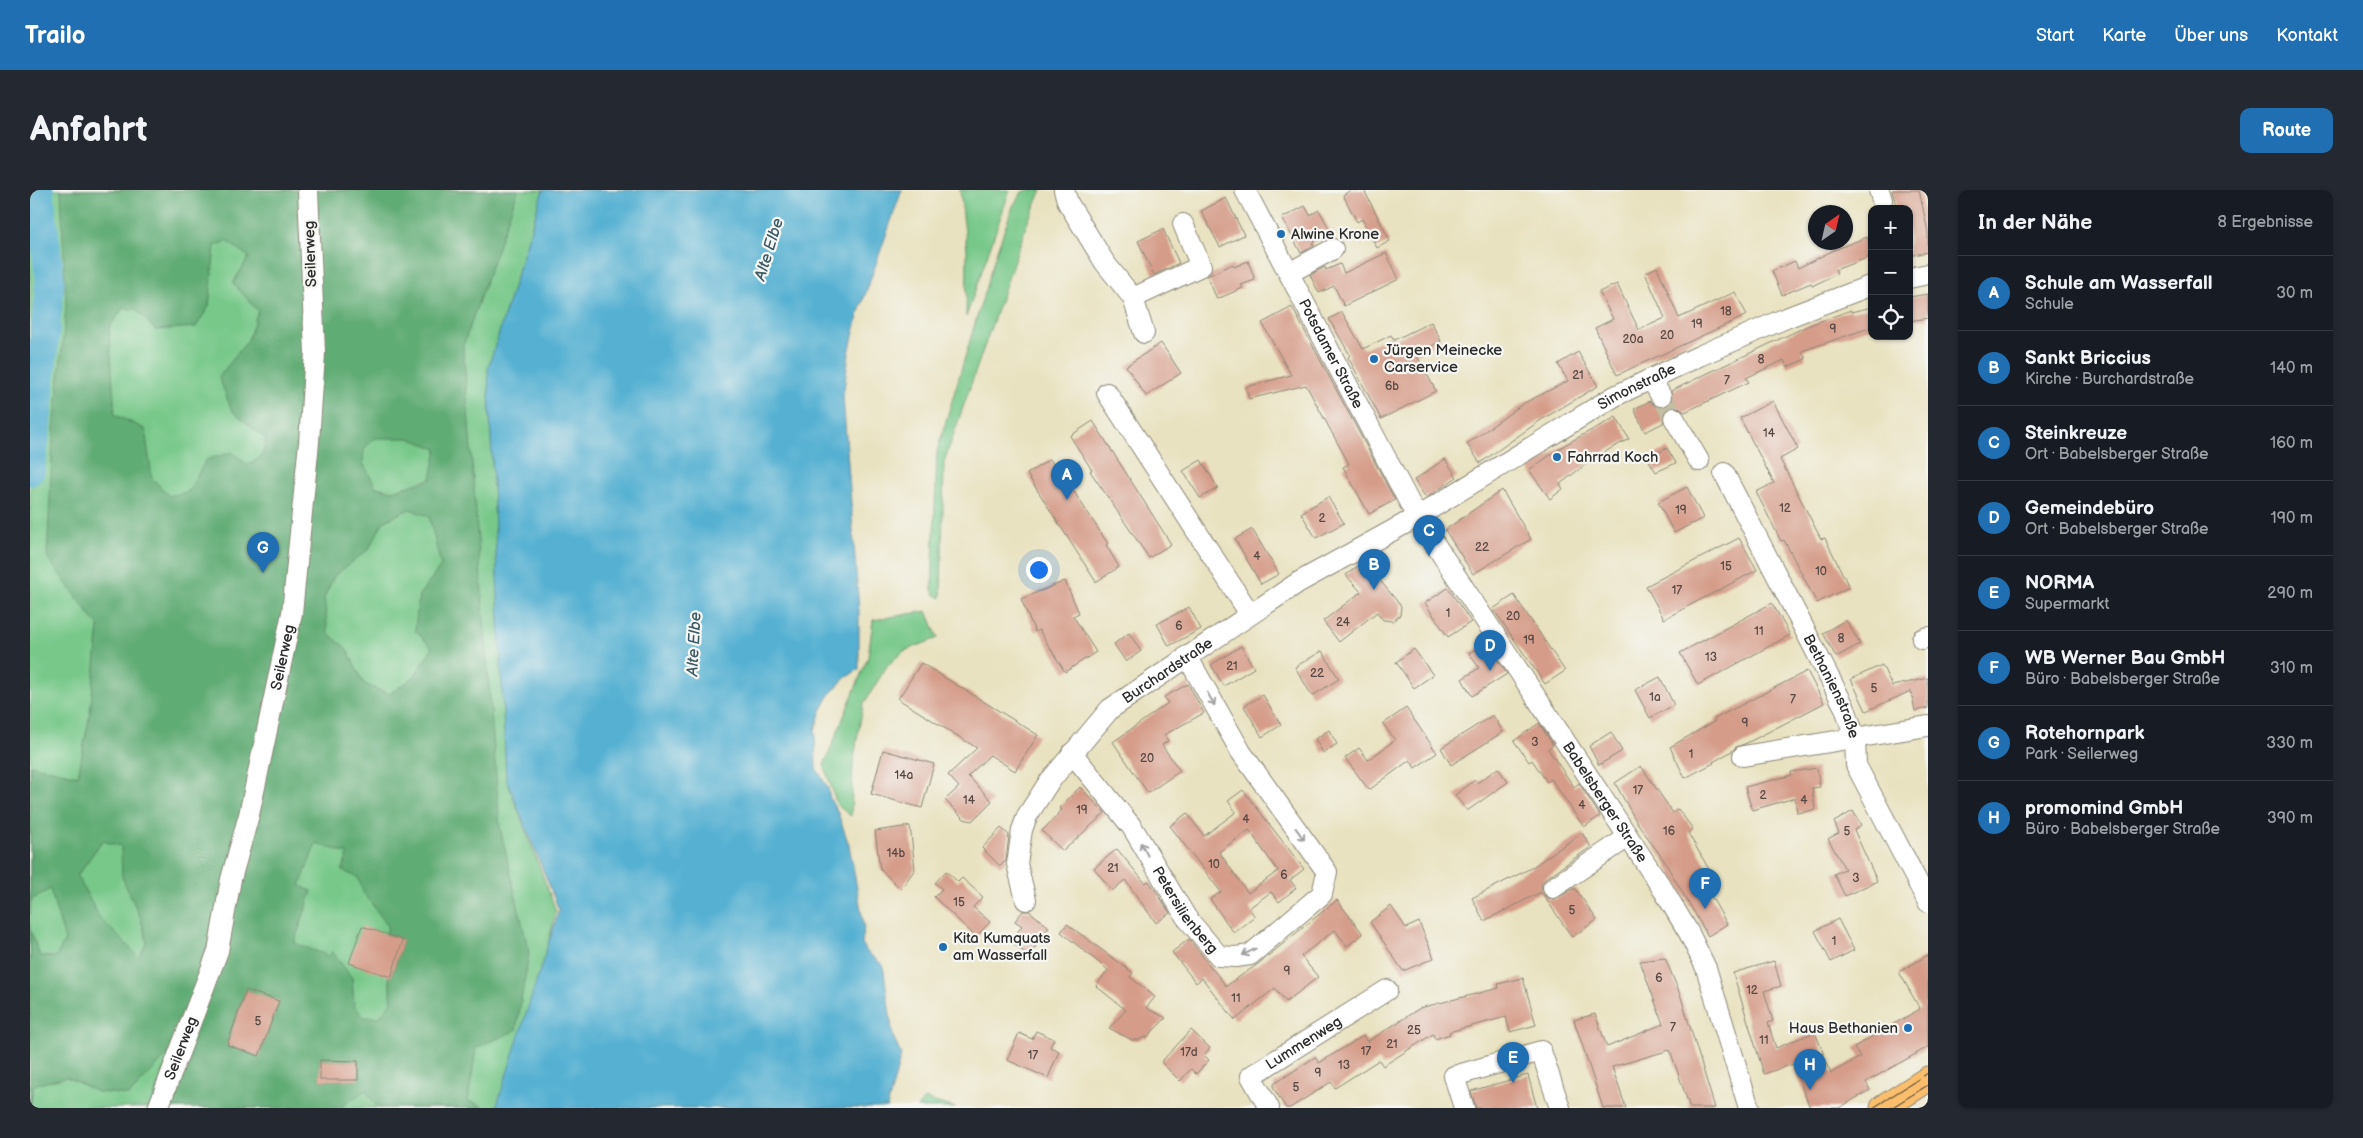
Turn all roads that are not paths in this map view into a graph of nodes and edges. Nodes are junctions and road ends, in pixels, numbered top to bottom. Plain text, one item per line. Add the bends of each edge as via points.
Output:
1 (308, 190) edge
2 (1064, 190) edge
3 (1245, 190) edge
4 (1182, 224) dead end
5 (1333, 249) dead end
6 (1289, 272) junction
7 (1928, 274) edge
8 (1913, 277) edge
9 (1868, 287) edge
10 (1134, 298) junction
11 (1144, 332) dead end
12 (1107, 393) dead end
13 (1674, 418) tunnel mouth
14 (1700, 461) dead end
15 (1724, 473) dead end
16 (1417, 517) junction
17 (1250, 614) junction
18 (1187, 656) junction
19 (1928, 726) edge
20 (1855, 738) junction
21 (1072, 753) junction
22 (1743, 756) dead end
23 (1628, 837) junction
24 (1553, 888) dead end
25 (1026, 900) dead end
26 (1928, 902) edge
27 (1387, 990) dead end
28 (1928, 1079) edge
29 (158, 1108) edge
30 (1269, 1108) edge
31 (1464, 1108) edge
32 (1560, 1108) edge
33 (1749, 1108) edge
34 (1883, 1108) edge

1 - 29 street, Seilerweg via 315,353 292,613 249,815 231,879 218,951
2 - 10 street via 1104,263
3 - 6 street, Potsdamer Straße
4 - 10 street via 1201,266
5 - 6 street
6 - 16 street, Potsdamer Straße
7 - 8 street
9 - 16 street, Simonstraße via 1786,318 1656,387 1615,396
10 - 11 street
12 - 17 street
13 - 14 street
15 - 20 street, Bethanienstraße via 1845,708
16 - 17 street, Burchardstraße via 1299,582
16 - 23 street, Babelsberger Straße
17 - 18 street, Burchardstraße
18 - 21 street, Burchardstraße via 1110,709
18 -> 21 street, Petersilienberg via 1241,752 1327,872 1322,894 1250,955 1219,956 1186,917 1132,827
19 - 20 street
20 - 22 street
20 - 26 street, Bethanienstraße via 1856,764
21 - 25 street, Burchardstraße via 1034,803 1022,830 1016,864
23 - 24 street
23 - 33 street, Babelsberger Straße via 1677,912 1706,968
27 - 30 street, Lummenweg via 1251,1076
28 - 34 main road
31 - 32 street via 1454,1076 1540,1051

